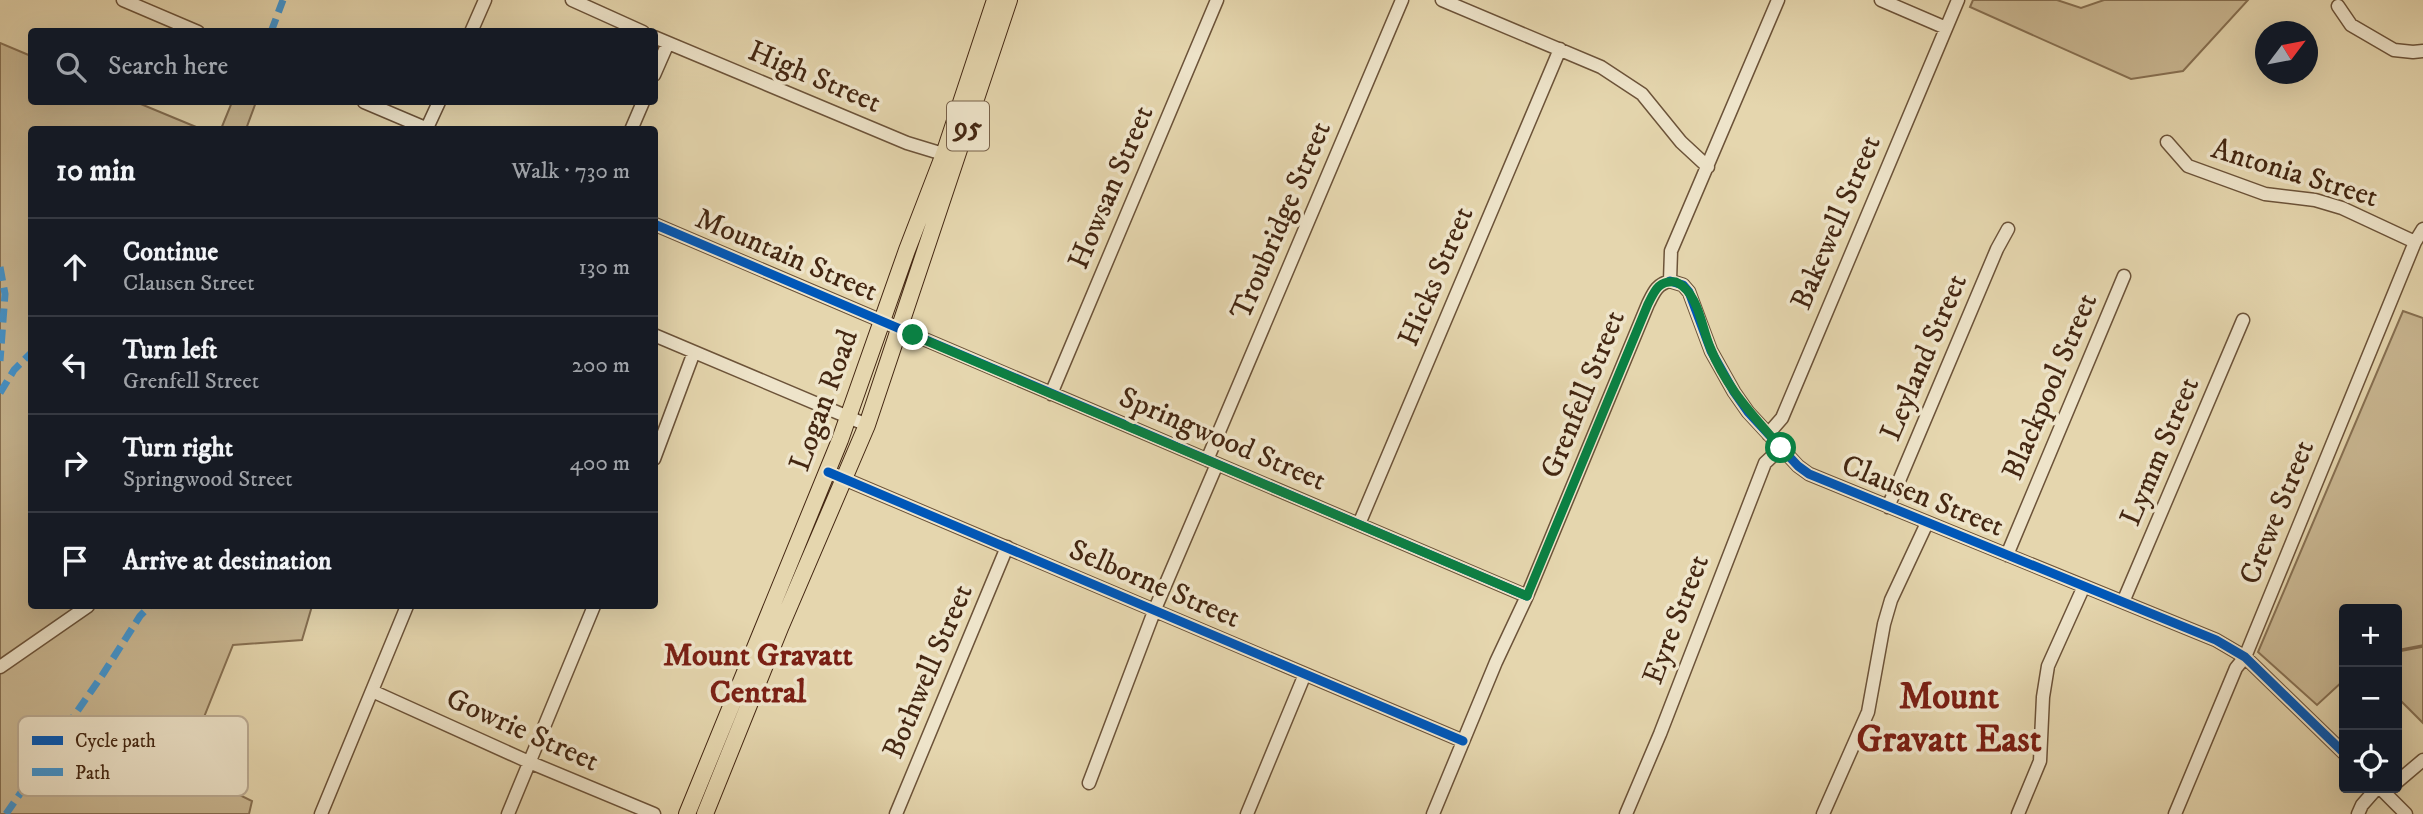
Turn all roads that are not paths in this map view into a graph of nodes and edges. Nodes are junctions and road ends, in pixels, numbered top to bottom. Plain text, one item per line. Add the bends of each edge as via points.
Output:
1 (123, 0) edge
2 (485, 0) edge
3 (572, 0) edge
4 (995, 0) edge
5 (1009, 0) edge
6 (1217, 0) edge
7 (1402, 0) edge
8 (1442, 0) edge
9 (1778, 0) edge
10 (1881, 0) edge
11 (1958, 0) edge
12 (603, 6) edge
13 (2338, 6) dead end
14 (189, 28) edge
15 (473, 28) edge
16 (637, 28) edge
17 (1946, 28) junction
18 (658, 39) edge
19 (668, 43) junction
20 (1560, 49) junction
21 (2423, 51) edge
22 (658, 66) edge
23 (371, 105) edge
24 (438, 105) edge
25 (642, 105) edge
26 (422, 126) edge
27 (430, 126) edge
28 (633, 126) edge
29 (2167, 142) dead end
30 (951, 156) junction
31 (1708, 167) junction
32 (658, 226) edge
33 (2008, 229) dead end
34 (2423, 229) edge
35 (2415, 242) junction
36 (2124, 276) dead end
37 (1670, 281) junction
38 (882, 320) junction
39 (2243, 320) dead end
40 (900, 329) junction
41 (658, 337) edge
42 (694, 352) junction
43 (1051, 394) junction
44 (849, 417) junction
45 (867, 425) junction
46 (1768, 434) junction
47 (658, 443) edge
48 (1781, 448) junction
49 (1212, 462) junction
50 (828, 471) junction
51 (845, 479) junction
52 (1888, 507) junction
53 (1927, 523) junction
54 (1359, 524) junction
55 (1007, 547) junction
56 (2007, 555) junction
57 (2084, 586) junction
58 (1527, 596) junction
59 (2123, 602) junction
60 (84, 609) edge
61 (406, 609) edge
62 (593, 609) edge
63 (1155, 610) junction
64 (2245, 657) junction
65 (0, 667) edge
66 (1305, 674) junction
67 (372, 691) junction
68 (1463, 741) junction
69 (2339, 748) edge
70 (2423, 760) edge
71 (529, 762) junction
72 (2402, 778) edge
73 (1089, 783) dead end
74 (2378, 793) edge
75 (2387, 793) edge
76 (321, 814) edge
77 (508, 814) edge
78 (654, 814) edge
79 (687, 814) edge
80 (705, 814) edge
81 (896, 814) edge
82 (1247, 814) edge
83 (1433, 814) edge
84 (1626, 814) edge
85 (1823, 814) edge
86 (2018, 814) edge
87 (2175, 814) edge
88 (2358, 814) edge
89 (2406, 814) edge

1 - 14 street
2 - 15 street
3 - 12 street
4 - 30 main road, Logan Road / 95
5 - 30 main road, Logan Road / 95
6 - 43 street, Howsan Street
7 - 49 street, Troubridge Street
8 - 20 street
9 - 31 street
10 - 17 street
11 - 17 street, Bakewell Street
12 - 16 street
13 - 21 street via 2351,25 2394,50
17 - 46 street, Bakewell Street via 1782,418
18 - 19 street, High Street
19 - 22 street
19 - 30 street, High Street
20 - 31 street via 1601,67 1642,94
20 - 54 street, Hicks Street
23 - 26 street
24 - 27 street
25 - 28 street
29 - 35 street, Antonia Street via 2188,166 2265,194 2342,208
30 - 38 main road, Logan Road / 95
30 - 40 main road, Logan Road / 95
31 - 37 street via 1671,251
32 - 38 street, Mountain Street
33 - 52 street, Leyland Street
34 - 35 street, Crewe Street
35 - 64 street, Crewe Street
36 - 56 street, Blackpool Street
37 - 46 street, Clausen Street via 1689,292 1721,371
37 - 58 street, Grenfell Street via 1657,287 1648,304
38 - 40 street, Mountain Street
38 - 44 main road, Logan Road / 95
39 - 59 street, Lymm Street
40 - 43 street, Springwood Street
40 - 45 main road, Logan Road / 95
41 - 42 street
42 - 44 street
42 - 47 street
43 - 49 street, Springwood Street
44 - 45 street
44 - 50 main road, Logan Road / 95
45 - 51 main road, Logan Road / 95
46 - 48 street, Clausen Street
48 - 52 street, Clausen Street via 1809,474
48 - 84 street, Eyre Street via 1765,463
49 - 54 street, Springwood Street
49 - 63 street, Troubridge Street
50 - 51 street, Selborne Street
50 - 79 main road, Logan Road / 95
51 - 55 street, Selborne Street
51 - 80 main road, Logan Road / 95
52 - 53 street, Clausen Street
53 - 56 street, Clausen Street
53 - 85 street via 1891,600 1868,712
54 - 58 street, Springwood Street
55 - 63 street, Selborne Street
55 - 81 street, Bothwell Street
56 - 57 street, Clausen Street
57 - 59 street, Clausen Street
57 - 86 street via 2048,666 2040,761
58 - 68 street, Grenfell Street
59 - 64 street, Clausen Street via 2216,640
60 - 65 street
61 - 67 street
62 - 71 street
63 - 66 street, Selborne Street
63 - 73 street, Troubridge Street
64 - 69 street, Clausen Street
64 - 87 street, Crewe Street via 2236,668
66 - 68 street, Selborne Street
66 - 82 street
67 - 71 street, Gowrie Street
67 - 76 street
68 - 83 street, Grenfell Street
70 - 72 street
71 - 77 street
71 - 78 street, Gowrie Street
74 - 88 street
75 - 89 street

